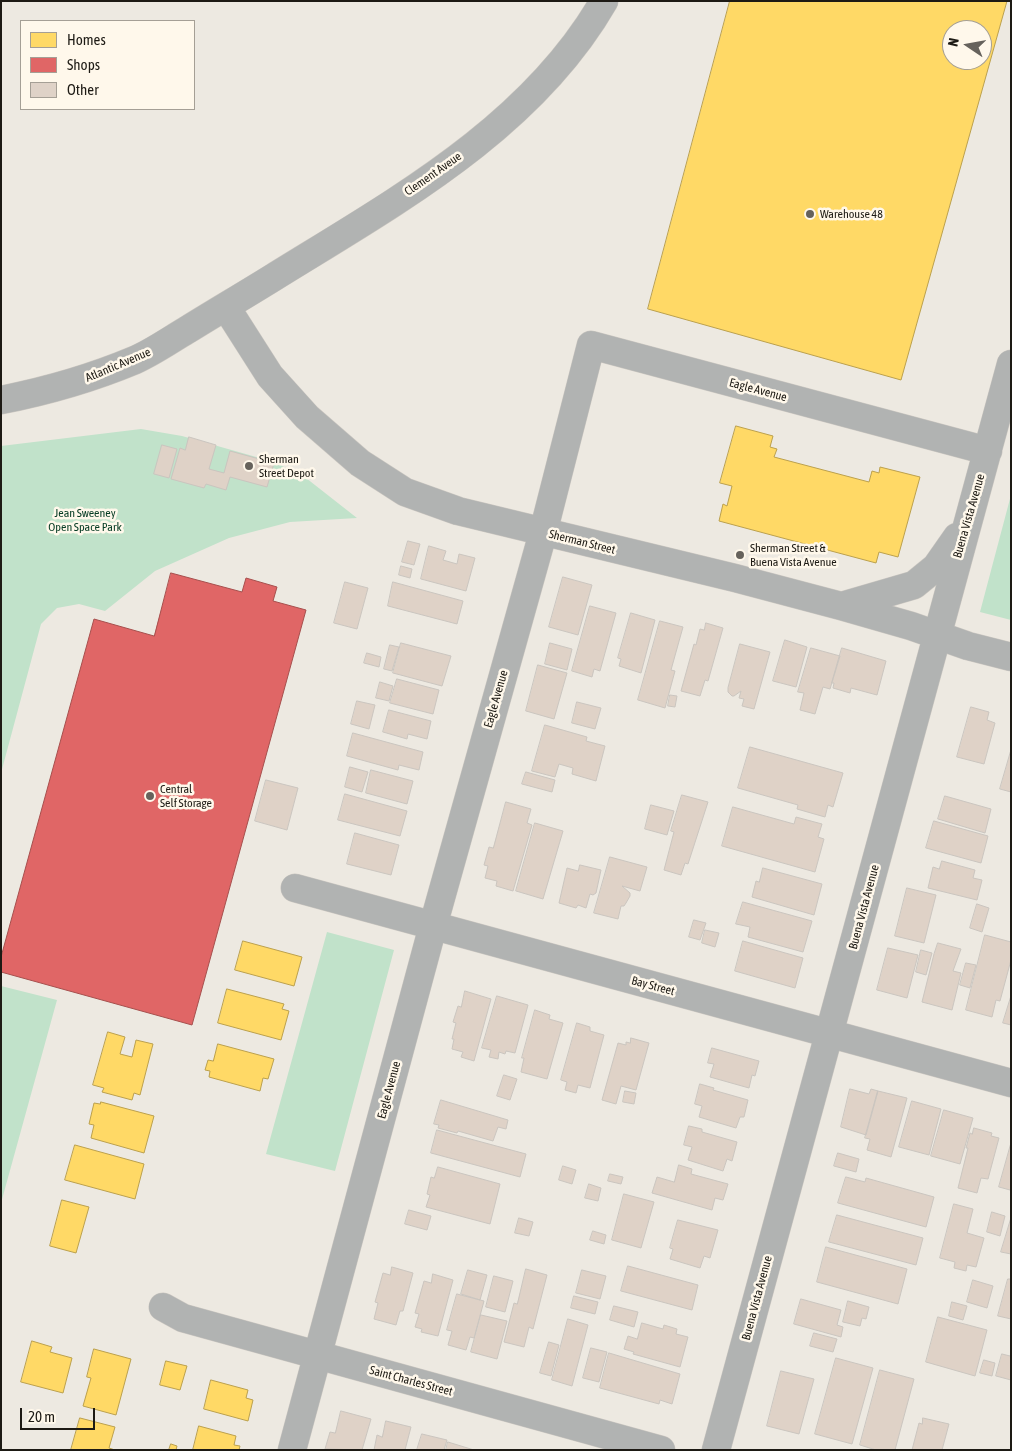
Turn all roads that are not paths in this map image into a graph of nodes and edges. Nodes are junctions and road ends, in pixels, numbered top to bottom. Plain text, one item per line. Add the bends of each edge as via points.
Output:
1 (604, 1) edge
2 (226, 307) junction
3 (1011, 364) edge
4 (1, 400) edge
5 (988, 451) junction
6 (966, 524) junction
7 (543, 532) junction
8 (841, 606) junction
9 (938, 635) junction
10 (1011, 657) edge
11 (294, 888) dead end
12 (433, 926) junction
13 (829, 1034) junction
14 (1011, 1083) edge
15 (163, 1307) dead end
16 (317, 1356) junction
17 (292, 1450) edge
18 (661, 1450) edge
19 (716, 1450) edge

1 - 2 street, Clement Aveue via 589,27 545,81 492,132 425,181
2 - 4 street, Atlantic Avenue via 137,359 82,380
2 - 7 street, Sherman Street via 270,376 308,417 360,463 405,492 458,511
3 - 5 street, Buena Vista Avenue
5 - 6 street, Buena Vista Avenue
5 - 7 street, Eagle Avenue via 591,345
6 - 8 street via 936,567 914,585
6 - 9 street, Buena Vista Avenue
7 - 8 street, Sherman Street
7 - 12 street, Eagle Avenue
8 - 9 street, Sherman Street
9 - 10 street, Sherman Street
9 - 13 street, Buena Vista Avenue
11 - 12 street, Bay Street
12 - 13 street, Bay Street
12 - 16 street, Eagle Avenue
13 - 14 street, Bay Street
13 - 19 street, Buena Vista Avenue
15 - 16 street, Saint Charles Street via 183,1318
16 - 17 street, Eagle Avenue
16 - 18 street, Saint Charles Street

